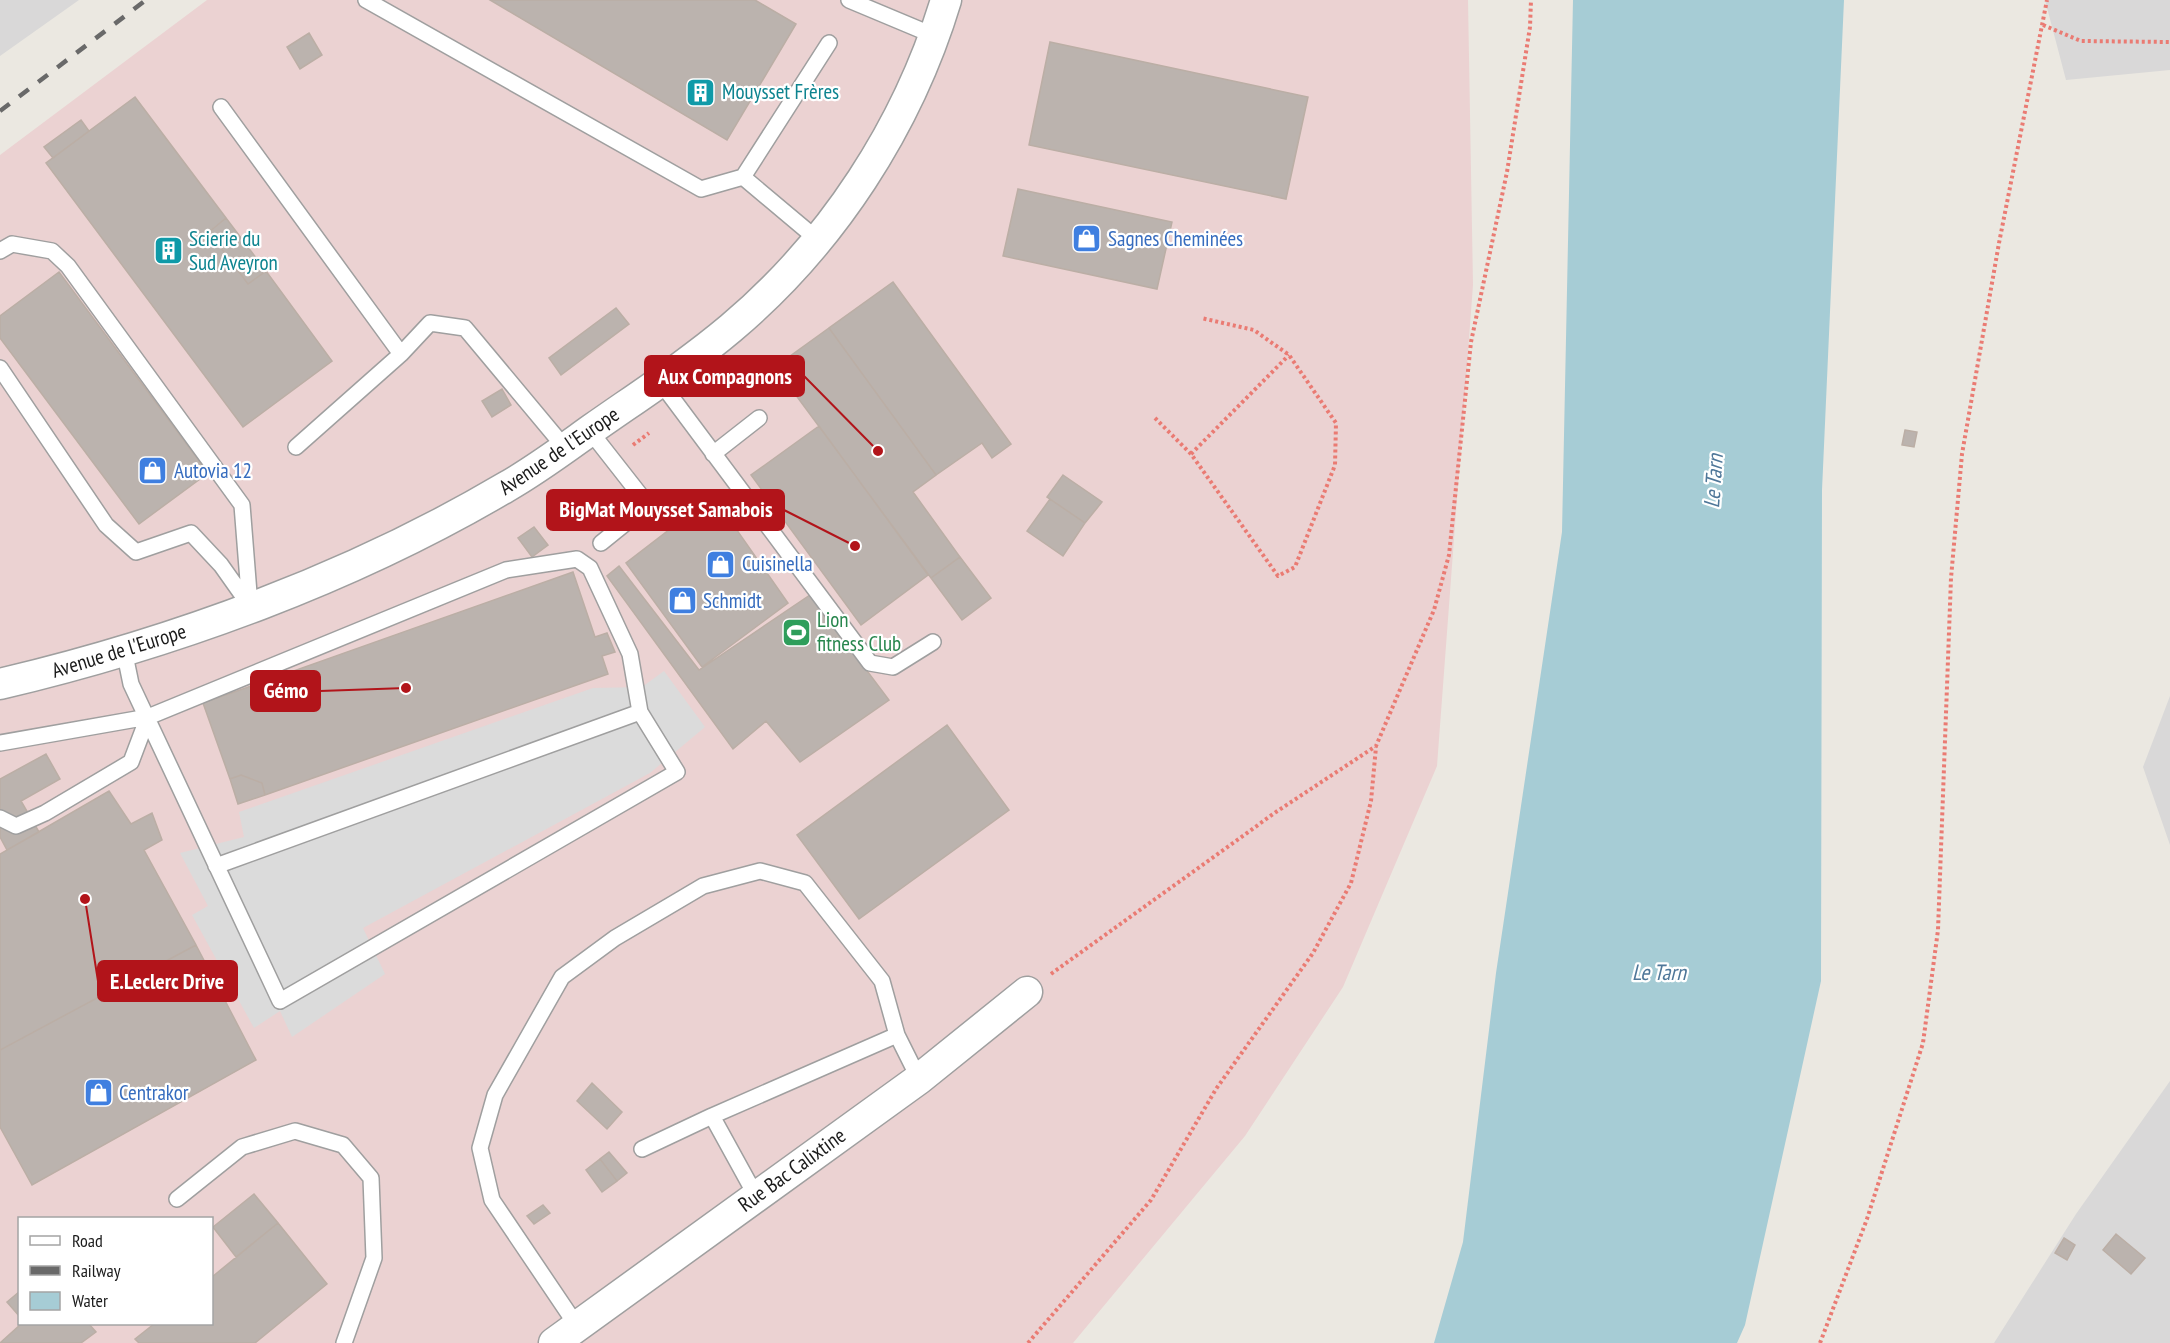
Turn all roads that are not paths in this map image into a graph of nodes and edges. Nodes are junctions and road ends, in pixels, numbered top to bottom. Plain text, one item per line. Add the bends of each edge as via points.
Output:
1 (366, 0) edge
2 (849, 0) edge
3 (946, 0) edge
4 (935, 36) junction
5 (829, 43) dead end
6 (221, 106) dead end
7 (743, 177) junction
8 (818, 240) junction
9 (0, 251) edge
10 (401, 354) junction
11 (0, 368) edge
12 (661, 383) junction
13 (759, 418) dead end
14 (590, 431) junction
15 (296, 447) dead end
16 (567, 449) junction
17 (713, 454) junction
18 (601, 543) dead end
19 (250, 606) junction
20 (933, 642) dead end
21 (124, 650) junction
22 (0, 684) edge
23 (639, 712) junction
24 (148, 717) junction
25 (0, 743) edge
26 (0, 818) edge
27 (216, 866) junction
28 (1027, 992) road end
29 (897, 1035) junction
30 (919, 1079) junction
31 (711, 1116) junction
32 (642, 1149) dead end
33 (756, 1196) junction
34 (177, 1199) dead end
35 (565, 1335) edge
36 (344, 1343) edge

1 - 7 lane via 702,189
2 - 4 lane
3 - 4 street, Avenue de l'Europe
4 - 8 street, Avenue de l'Europe via 902,115
5 - 7 lane
6 - 10 lane
7 - 8 lane
8 - 12 street, Avenue de l'Europe via 733,327
9 - 19 lane via 12,244 52,251 68,266 242,505
10 - 15 lane
10 - 16 lane via 430,323 465,328
11 - 19 lane via 106,525 136,552 191,532
12 - 14 street, Avenue de l'Europe
12 - 17 lane
13 - 17 lane
14 - 16 street, Avenue de l'Europe
14 - 18 lane via 648,505
16 - 19 street, Avenue de l'Europe via 508,487 420,534 369,559
17 - 20 lane via 870,663 893,667
19 - 21 street, Avenue de l'Europe
21 - 22 street, Avenue de l'Europe
21 - 24 lane via 131,684
23 - 24 lane via 630,654 590,568 577,559 506,570
23 - 27 lane
23 - 27 lane via 677,772 280,1001
24 - 25 lane
24 - 26 lane via 131,762 16,826
24 - 27 lane
28 - 30 street, Rue Bac Calixtine
29 - 30 lane
29 - 31 lane
29 - 35 lane via 882,981 805,883 760,871 703,886 615,938 562,977 495,1095 480,1148 492,1200
30 - 33 street, Rue Bac Calixtine
31 - 32 lane
31 - 33 lane
33 - 35 street, Rue Bac Calixtine
34 - 36 lane via 243,1147 294,1131 344,1145 371,1178 374,1258

